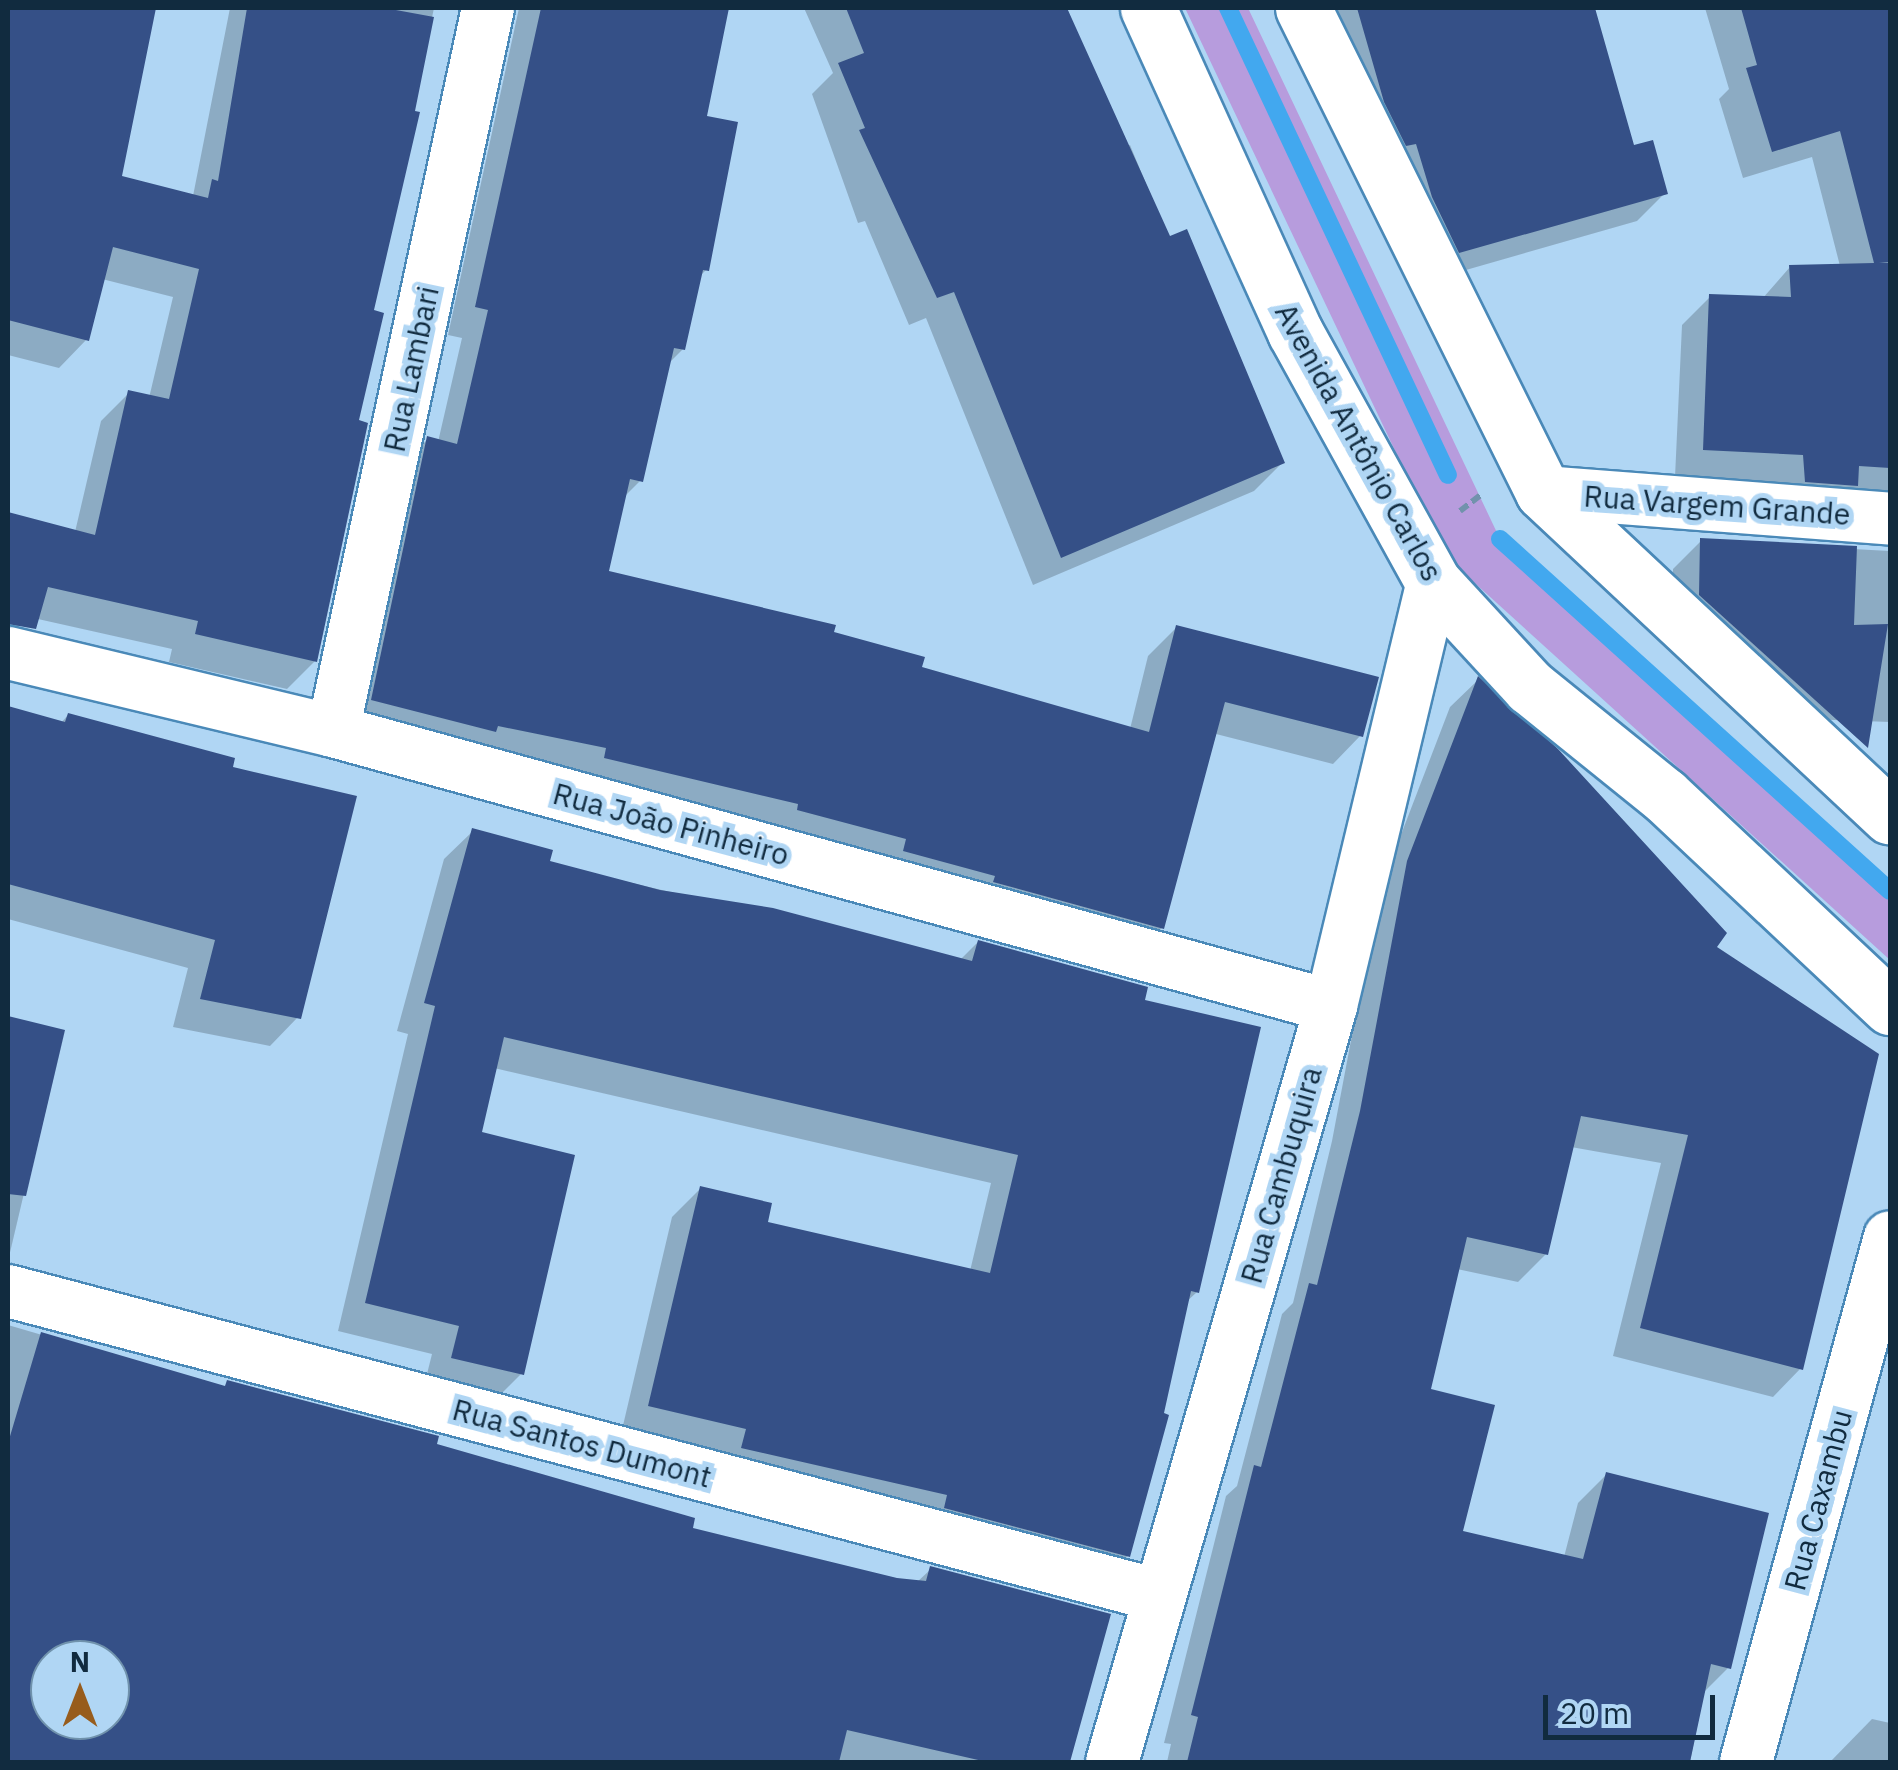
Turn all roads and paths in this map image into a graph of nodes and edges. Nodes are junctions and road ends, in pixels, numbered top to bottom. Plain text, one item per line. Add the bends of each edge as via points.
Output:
1 (488, 8) edge
2 (1148, 8) edge
3 (1302, 8) edge
4 (1535, 477) junction
5 (1890, 518) edge
6 (1423, 564) junction
7 (8, 653) edge
8 (333, 731) junction
9 (1890, 817) edge
10 (1331, 1006) junction
11 (1890, 1007) edge
12 (1890, 1237) edge
13 (8, 1291) edge
14 (1157, 1595) junction
15 (1112, 1762) edge
16 (1746, 1762) edge

1 - 8 street, Rua Lambari
2 - 6 street, Avenida Antônio Carlos via 1294,332
3 - 4 street
4 - 5 street, Rua Vargem Grande
4 - 6 path
4 - 9 street
6 - 10 street, Rua Cambuquira
6 - 11 street, Avenida Antônio Carlos via 1530,687 1664,795
7 - 8 street, Rua João Pinheiro
8 - 10 street, Rua João Pinheiro
10 - 14 street, Rua Cambuquira
12 - 16 street, Rua Caxambu
13 - 14 street, Rua Santos Dumont
14 - 15 street, Rua Cambuquira

